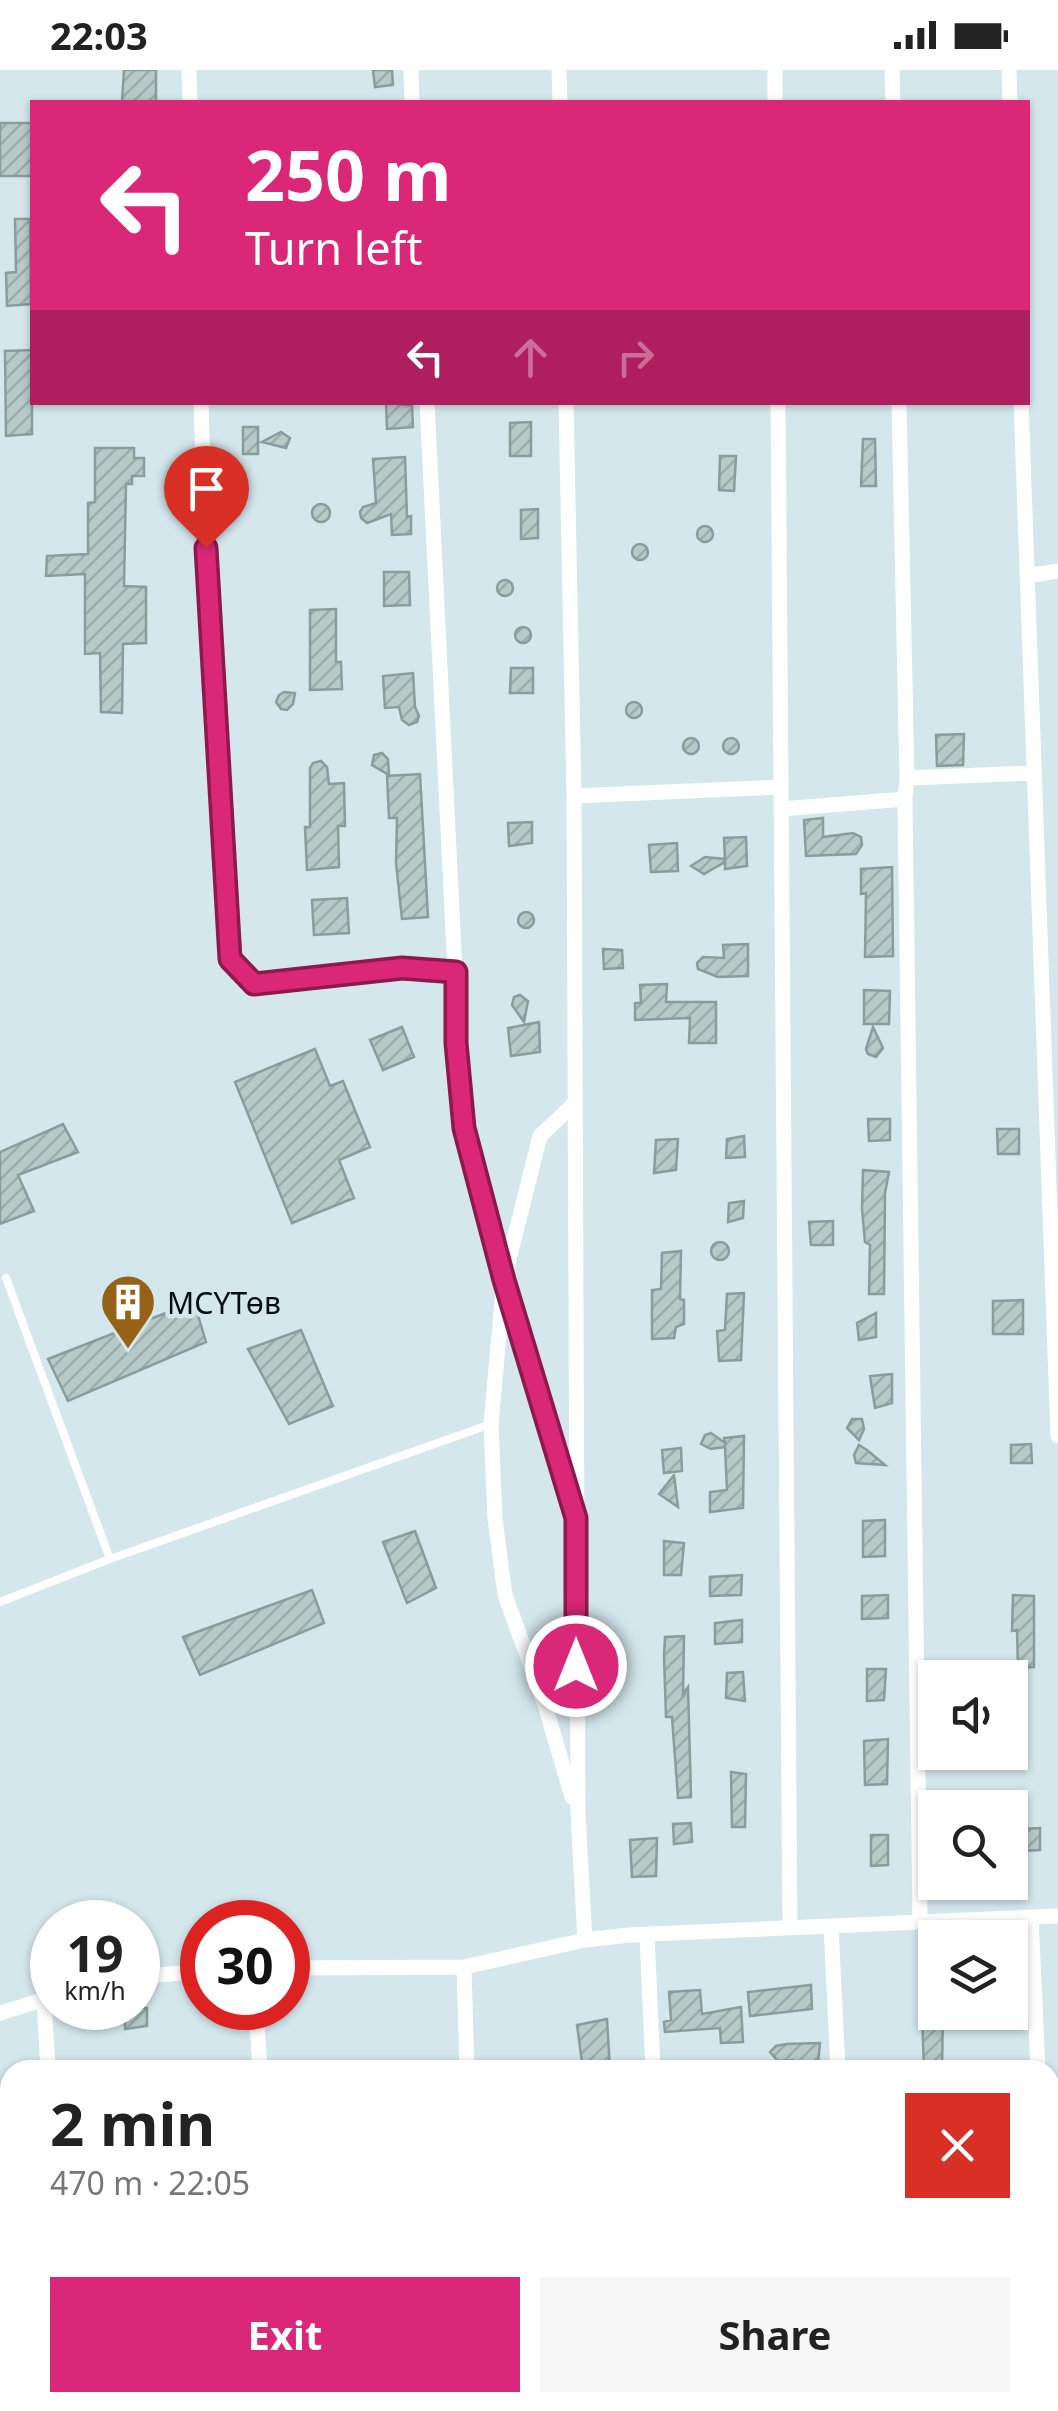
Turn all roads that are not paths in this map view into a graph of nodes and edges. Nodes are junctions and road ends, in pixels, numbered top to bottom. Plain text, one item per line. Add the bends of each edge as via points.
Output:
1 (189, 70) edge
2 (411, 70) edge
3 (559, 70) edge
4 (775, 70) edge
5 (892, 70) edge
6 (1009, 70) edge
7 (190, 100) edge
8 (412, 100) edge
9 (560, 100) edge
10 (776, 100) edge
11 (892, 100) edge
12 (1010, 100) edge
13 (201, 405) edge
14 (427, 405) edge
15 (566, 405) edge
16 (778, 405) edge
17 (899, 405) edge
18 (1021, 405) edge
19 (1058, 571) edge
20 (1026, 576) junction
21 (1034, 773) junction
22 (908, 778) junction
23 (781, 787) junction
24 (574, 796) junction
25 (905, 800) junction
26 (781, 810) junction
27 (456, 972) junction
28 (574, 1103) junction
29 (6, 1278) dead end
30 (504, 1280) junction
31 (491, 1424) junction
32 (1058, 1436) edge
33 (576, 1518) junction
34 (110, 1558) junction
35 (0, 1602) edge
36 (578, 1815) junction
37 (1058, 1916) edge
38 (1031, 1918) junction
39 (920, 1920) edge
40 (976, 1920) edge
41 (918, 1922) edge
42 (831, 1926) junction
43 (790, 1928) junction
44 (647, 1934) junction
45 (585, 1940) junction
46 (464, 1967) junction
47 (310, 1968) edge
48 (30, 2004) edge
49 (0, 2014) edge
50 (48, 2030) edge
51 (257, 2030) edge
52 (48, 2060) edge
53 (259, 2060) edge
54 (467, 2060) edge
55 (653, 2060) edge
56 (838, 2060) edge
57 (1038, 2060) edge

1 - 7 street
2 - 8 street
3 - 9 street
4 - 10 street
5 - 11 street
6 - 12 street
13 - 27 street via 230,959 254,984 402,968
14 - 27 street
15 - 24 street
16 - 23 street
17 - 22 street
18 - 20 street
19 - 20 street
20 - 21 street
21 - 22 street
21 - 32 street
22 - 25 street
23 - 24 street
23 - 26 street
24 - 28 street
25 - 26 street
25 - 39 street
26 - 43 street
27 - 30 street via 464,1128
28 - 30 street via 540,1136
28 - 33 street
29 - 34 lane
30 - 31 street
30 - 33 street
31 - 34 lane
31 - 36 street via 494,1519 506,1596
33 - 36 street
34 - 35 lane
36 - 45 street
37 - 38 street
38 - 40 street
38 - 57 street
41 - 42 street
42 - 43 street
42 - 56 street
43 - 44 street
44 - 45 street
44 - 55 street
45 - 46 street
46 - 47 street
46 - 54 street
48 - 49 street
50 - 52 street
51 - 53 street

